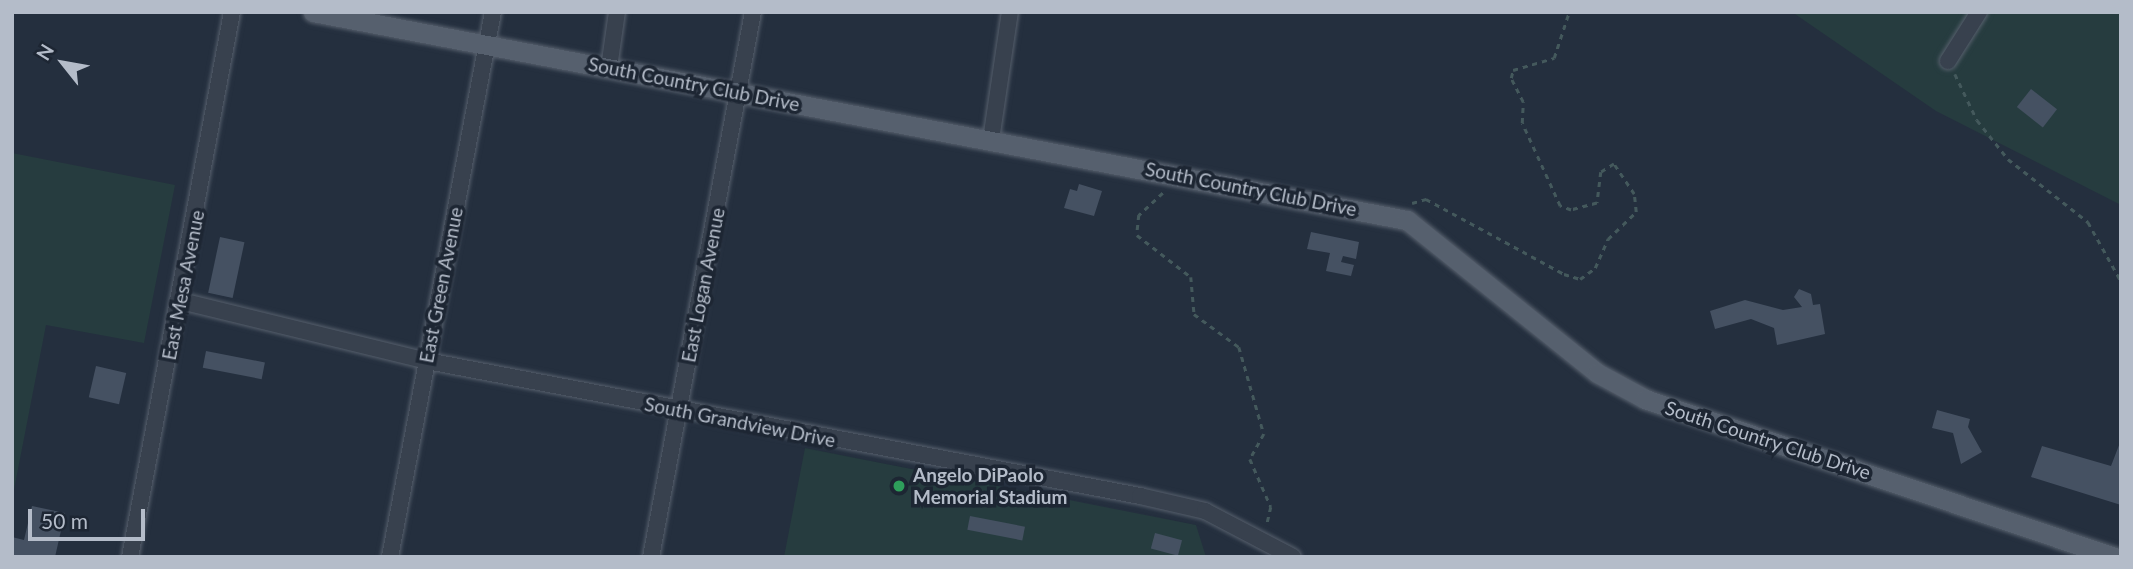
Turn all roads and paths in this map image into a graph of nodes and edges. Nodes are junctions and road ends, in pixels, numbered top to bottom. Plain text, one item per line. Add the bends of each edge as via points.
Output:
1 (232, 12) edge
2 (313, 12) edge
3 (493, 12) edge
4 (617, 12) edge
5 (754, 12) edge
6 (1010, 12) edge
7 (1569, 12) edge
8 (1979, 12) edge
9 (361, 17) edge
10 (487, 45) junction
11 (1948, 61) joint
12 (609, 68) junction
13 (739, 92) junction
14 (991, 140) junction
15 (1184, 176) junction
16 (1408, 203) dead end
17 (2121, 281) edge
18 (181, 301) junction
19 (427, 361) junction
20 (679, 411) junction
21 (1264, 538) junction
22 (130, 557) edge
23 (390, 557) edge
24 (651, 557) edge
25 (1293, 557) edge
26 (2115, 557) edge

1 - 18 street, East Mesa Avenue
2 - 9 main road, South Country Club Drive
3 - 10 street, East Green Avenue
4 - 12 street
5 - 13 street, East Logan Avenue
6 - 14 street
7 - 16 path via 1553,58 1513,70 1511,78 1523,102 1522,123 1560,206 1571,210 1597,203 1601,172 1614,164 1634,194 1636,212 1608,239 1595,268 1580,279 1563,274 1426,199
8 - 11 street
9 - 10 main road, South Country Club Drive
10 - 12 main road, South Country Club Drive
10 - 19 street, East Green Avenue
11 - 17 path via 1977,120 2008,159 2088,222
12 - 13 main road, South Country Club Drive
13 - 14 main road, South Country Club Drive
13 - 20 street, East Logan Avenue
14 - 15 main road, South Country Club Drive
15 - 21 path via 1139,215 1137,235 1191,277 1194,314 1239,347 1264,434 1250,458 1271,507
15 - 26 main road, South Country Club Drive via 1407,220 1597,373 1644,399
18 - 19 street, South Grandview Drive
18 - 22 street, East Mesa Avenue
19 - 20 street, South Grandview Drive
19 - 23 street, East Green Avenue
20 - 21 street, South Grandview Drive via 1140,496 1205,511
20 - 24 street, East Logan Avenue
21 - 25 street, South Grandview Drive

